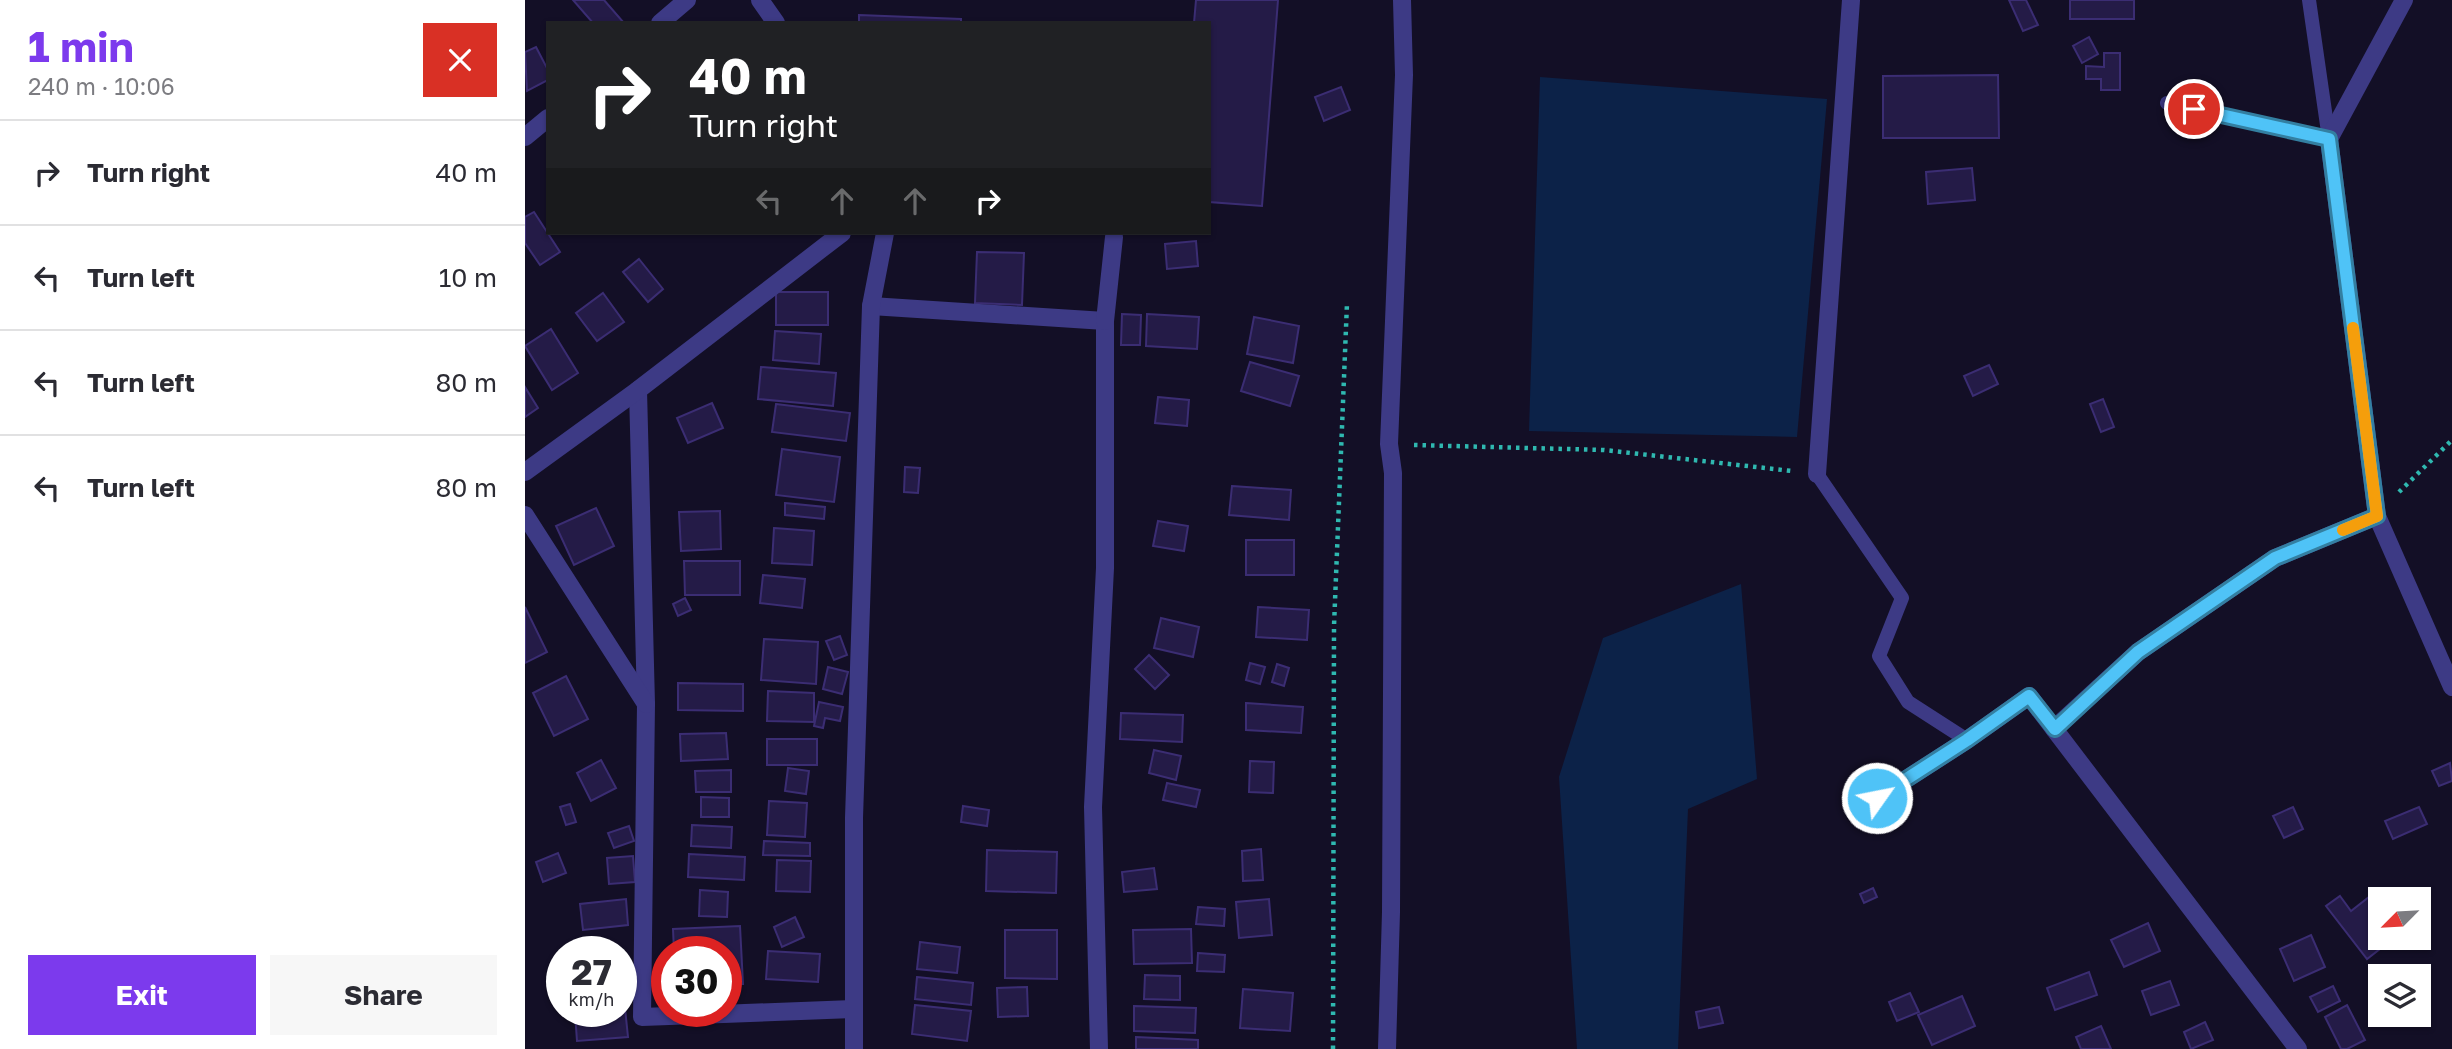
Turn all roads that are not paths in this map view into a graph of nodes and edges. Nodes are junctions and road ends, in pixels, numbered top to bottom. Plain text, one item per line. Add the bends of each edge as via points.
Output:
1 (687, 0) edge
2 (760, 0) edge
3 (1402, 0) edge
4 (1851, 0) edge
5 (2309, 0) edge
6 (2405, 0) edge
7 (662, 21) edge
8 (775, 21) edge
9 (2167, 103) dead end
10 (546, 120) edge
11 (525, 137) edge
12 (2329, 139) junction
13 (839, 235) edge
14 (885, 235) edge
15 (1114, 237) dead end
16 (871, 306) junction
17 (1105, 321) junction
18 (638, 390) junction
19 (525, 472) edge
20 (1817, 474) joint
21 (525, 515) edge
22 (2377, 516) junction
23 (2452, 687) edge
24 (646, 704) junction
25 (2055, 729) junction
26 (1967, 740) junction
27 (1877, 798) dead end
28 (853, 1009) junction
29 (854, 1049) edge
30 (1099, 1049) edge
31 (1387, 1049) edge
32 (2298, 1049) edge

1 - 7 street
2 - 8 street
3 - 31 street via 1389,444 1393,501
4 - 20 street
5 - 12 lane
6 - 12 street
9 - 12 lane
10 - 11 street
12 - 22 street
13 - 18 street
14 - 16 street
15 - 17 street
16 - 17 street
16 - 28 street via 854,818
17 - 30 street via 1105,568 1093,807
18 - 19 street
18 - 24 street
20 - 26 lane via 1902,598 1879,656 1908,702
21 - 24 street
22 - 23 street
22 - 25 street via 2275,558 2138,652
24 - 28 street via 642,1017
25 - 26 street via 2029,696
25 - 32 street
26 - 27 street
28 - 29 street

